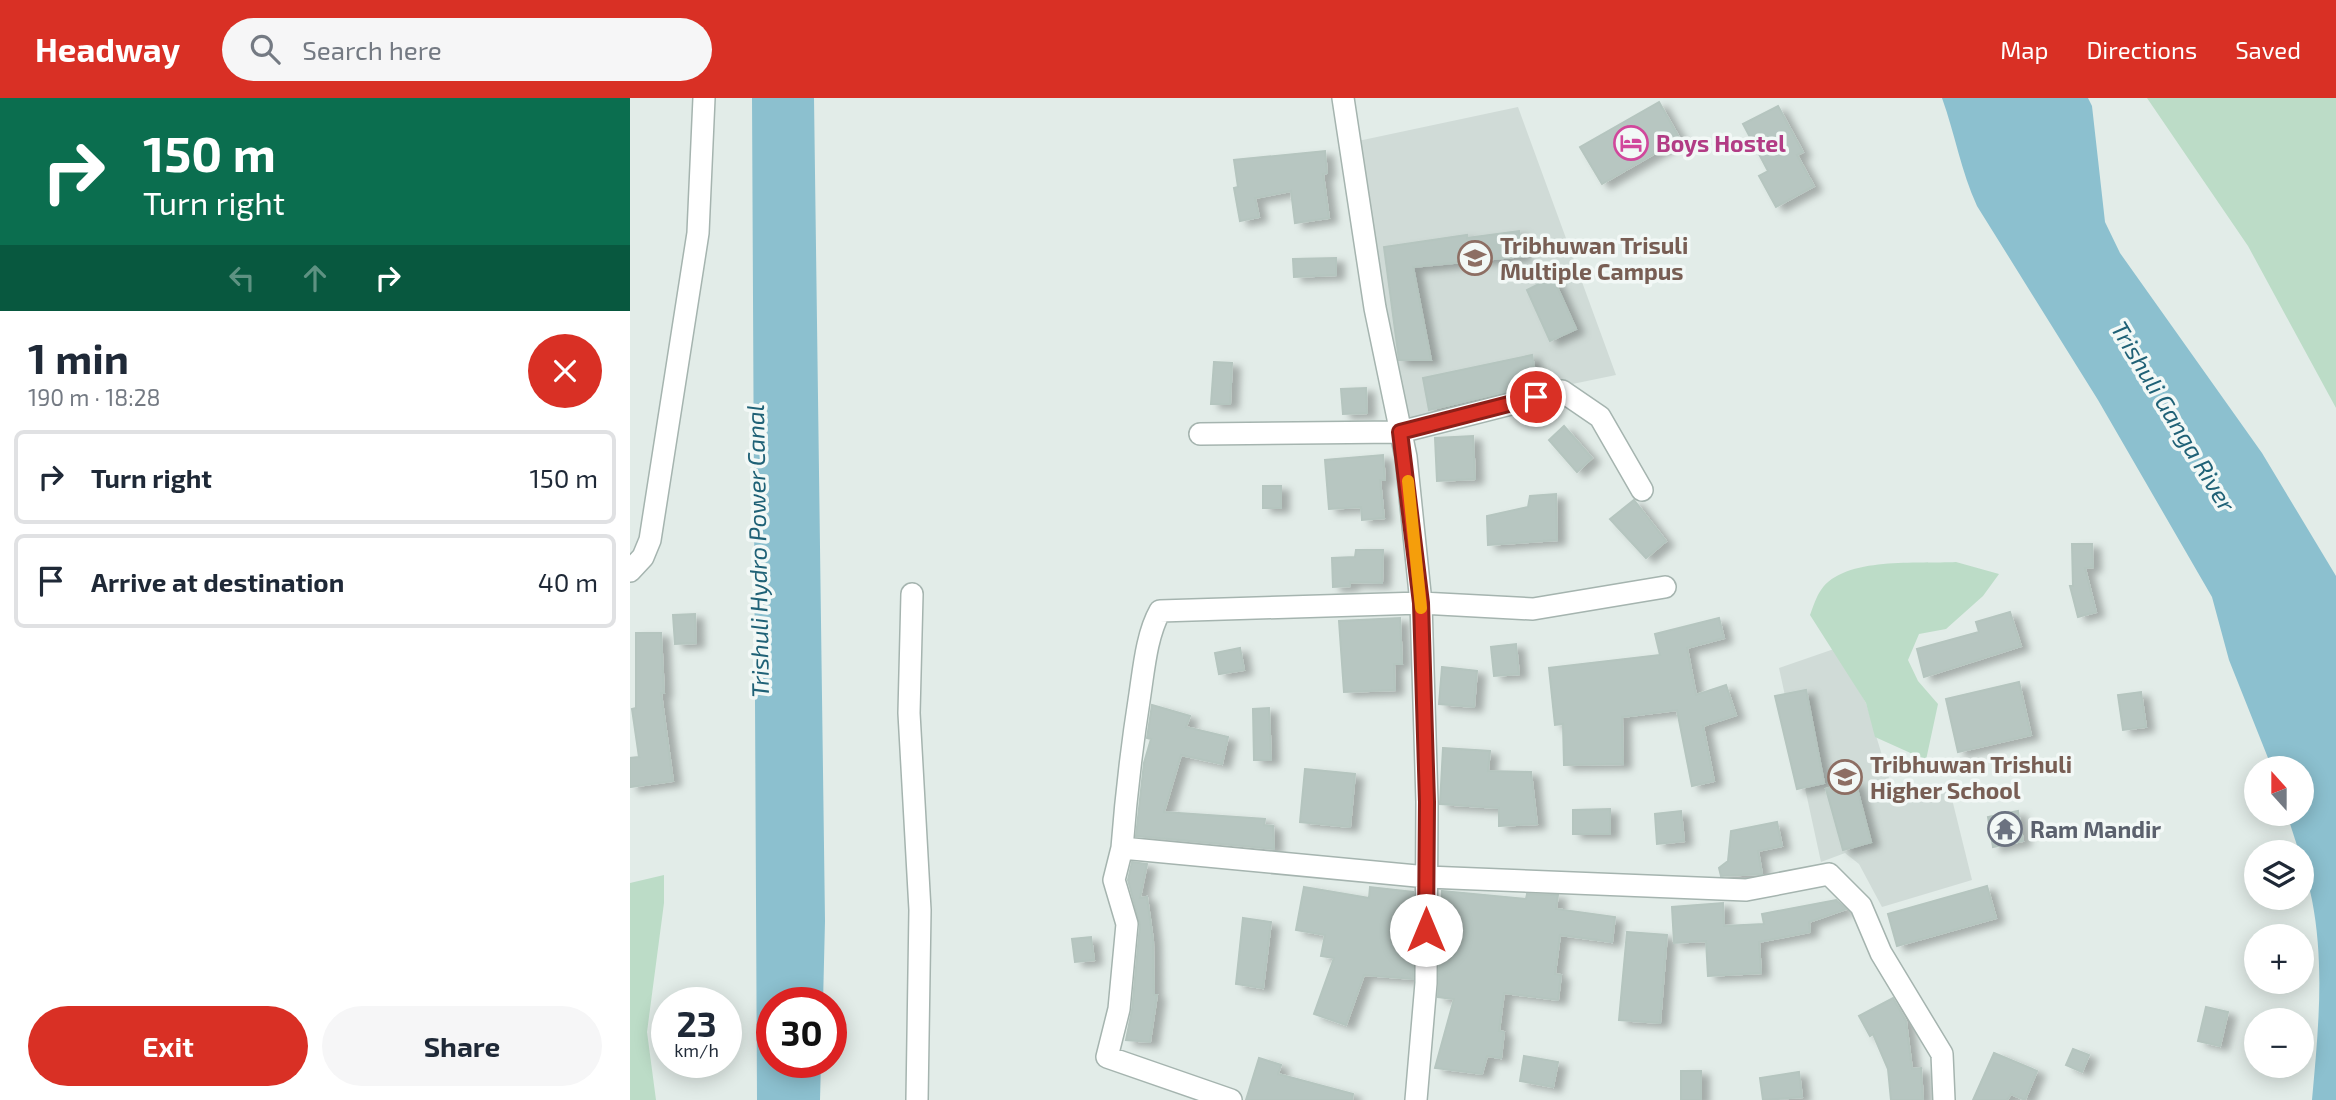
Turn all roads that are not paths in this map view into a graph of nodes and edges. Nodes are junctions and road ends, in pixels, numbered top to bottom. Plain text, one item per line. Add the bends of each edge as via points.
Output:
1 (704, 98) edge
2 (1343, 98) edge
3 (1400, 432) junction
4 (1200, 434) dead end
5 (1642, 490) dead end
6 (630, 571) edge
7 (1665, 587) dead end
8 (912, 594) dead end
9 (1421, 603) junction
10 (1122, 848) junction
11 (1427, 877) junction
12 (917, 1100) edge
13 (1231, 1100) edge
14 (1416, 1100) edge
15 (1944, 1100) edge

1 - 6 street via 698,233 674,396 650,540
2 - 3 street via 1375,308
3 - 4 street
3 - 5 street via 1562,391 1600,417
3 - 9 street
7 - 9 street via 1533,609
8 - 12 street via 909,713 920,910
9 - 10 street via 1160,611 1141,685 1127,774
9 - 11 street
10 - 11 street
10 - 13 street via 1114,880 1127,924 1119,1009 1107,1058
11 - 14 street via 1426,983
11 - 15 street via 1746,890 1829,874 1861,906 1881,953 1942,1054

